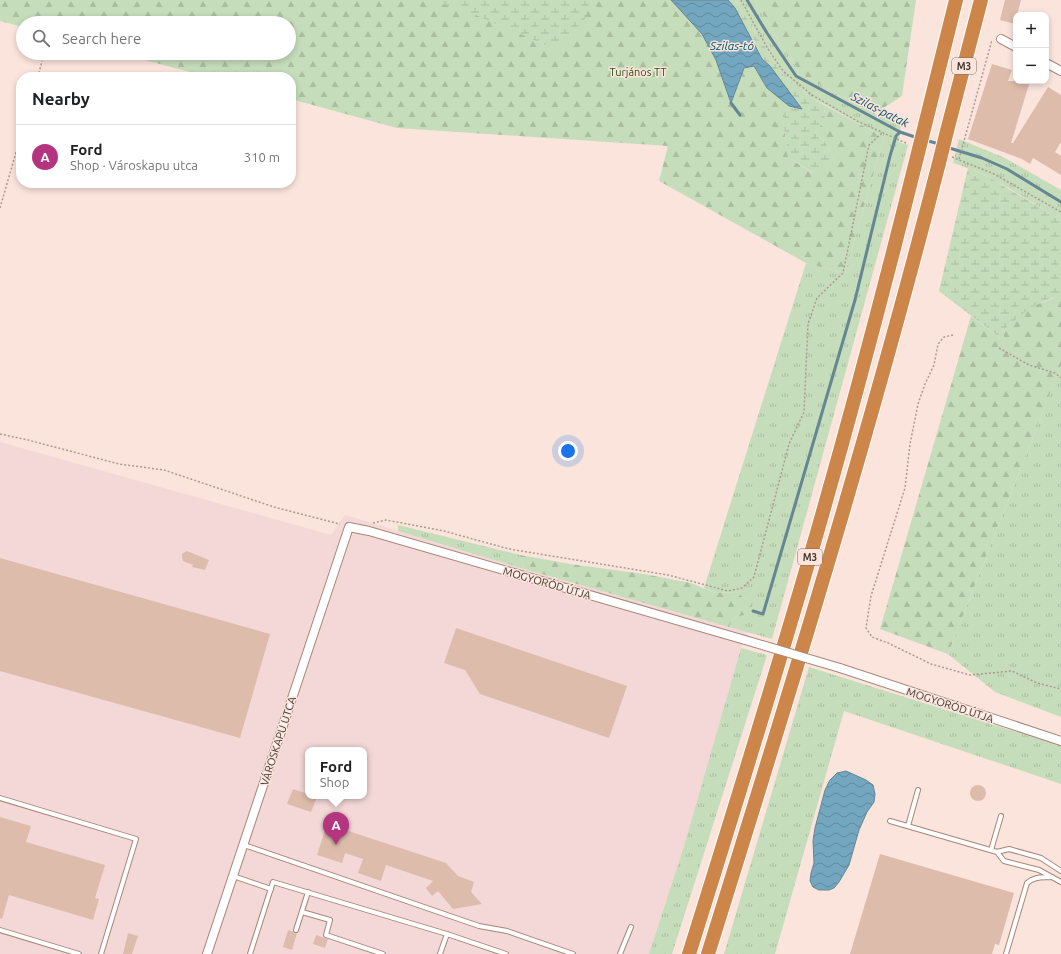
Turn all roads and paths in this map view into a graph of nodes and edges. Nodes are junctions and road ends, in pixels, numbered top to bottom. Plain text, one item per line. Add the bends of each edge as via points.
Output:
1 (741, 0) edge
2 (956, 0) edge
3 (981, 0) edge
4 (1001, 39) joint
5 (1013, 45) edge
6 (42, 61) dead end
7 (1049, 65) edge
8 (1061, 71) edge
9 (39, 72) edge
10 (882, 133) junction
11 (906, 144) dead end
12 (16, 152) edge
13 (954, 158) dead end
14 (958, 160) junction
15 (0, 208) edge
16 (1061, 212) edge
17 (953, 335) dead end
18 (998, 348) dead end
19 (1061, 378) edge
20 (0, 434) edge
21 (371, 523) dead end
22 (349, 527) junction
23 (1061, 689) edge
24 (1061, 741) edge
25 (918, 790) dead end
26 (0, 798) edge
27 (1001, 816) dead end
28 (890, 821) dead end
29 (908, 826) junction
30 (244, 845) junction
31 (991, 850) junction
32 (997, 852) junction
33 (1061, 871) edge
34 (233, 876) junction
35 (1052, 878) junction
36 (1061, 882) edge
37 (271, 889) junction
38 (308, 892) junction
39 (302, 912) junction
40 (631, 927) dead end
41 (0, 930) edge
42 (296, 930) dead end
43 (447, 934) junction
44 (79, 954) edge
45 (101, 954) edge
46 (207, 954) edge
47 (250, 954) edge
48 (383, 954) edge
49 (440, 954) edge
50 (506, 954) edge
51 (573, 954) edge
52 (620, 954) edge
53 (689, 954) edge
54 (708, 954) edge
55 (1006, 954) edge

1 - 10 path via 783,71 812,95
2 - 53 highway, M3, bridge via 887,277 814,542
3 - 54 highway, M3, bridge via 907,290 834,546
4 - 5 street
4 - 14 path via 993,36
6 - 9 path
7 - 8 street
10 - 11 path
10 - 21 path via 869,145 843,273 817,298 808,324 804,412 789,444 754,577 742,588 728,591 668,575 509,549 444,531 386,520
12 - 15 path
13 - 14 path
14 - 16 path via 994,174
17 - 23 path via 944,337 938,344 934,365 918,404 905,488 871,596 866,628 872,637 931,664 970,674 1012,671 1037,683
18 - 19 path via 1029,365 1055,373
20 - 22 path via 119,464 164,470 274,507
22 - 24 street, MOGYORÓD ÚTJA, bridge via 840,668
22 - 30 street, VÁROSKAPU UTCA
25 - 29 lane
26 - 45 lane via 136,839
27 - 31 lane
28 - 29 lane
29 - 31 lane
30 - 34 street, VÁROSKAPU UTCA
30 - 51 lane via 479,926 507,931
31 - 32 lane
32 - 33 lane via 1009,849 1040,858
32 - 35 lane via 1004,861 1039,870
34 - 37 lane
34 - 46 street, VÁROSKAPU UTCA
35 - 36 lane
35 - 55 lane via 1037,878 1027,883
37 - 38 lane via 273,882
37 - 47 lane
38 - 39 lane
38 - 43 lane
39 - 42 lane
39 - 48 lane via 330,920 326,935
40 - 52 lane
41 - 44 lane
43 - 49 lane
43 - 50 lane

